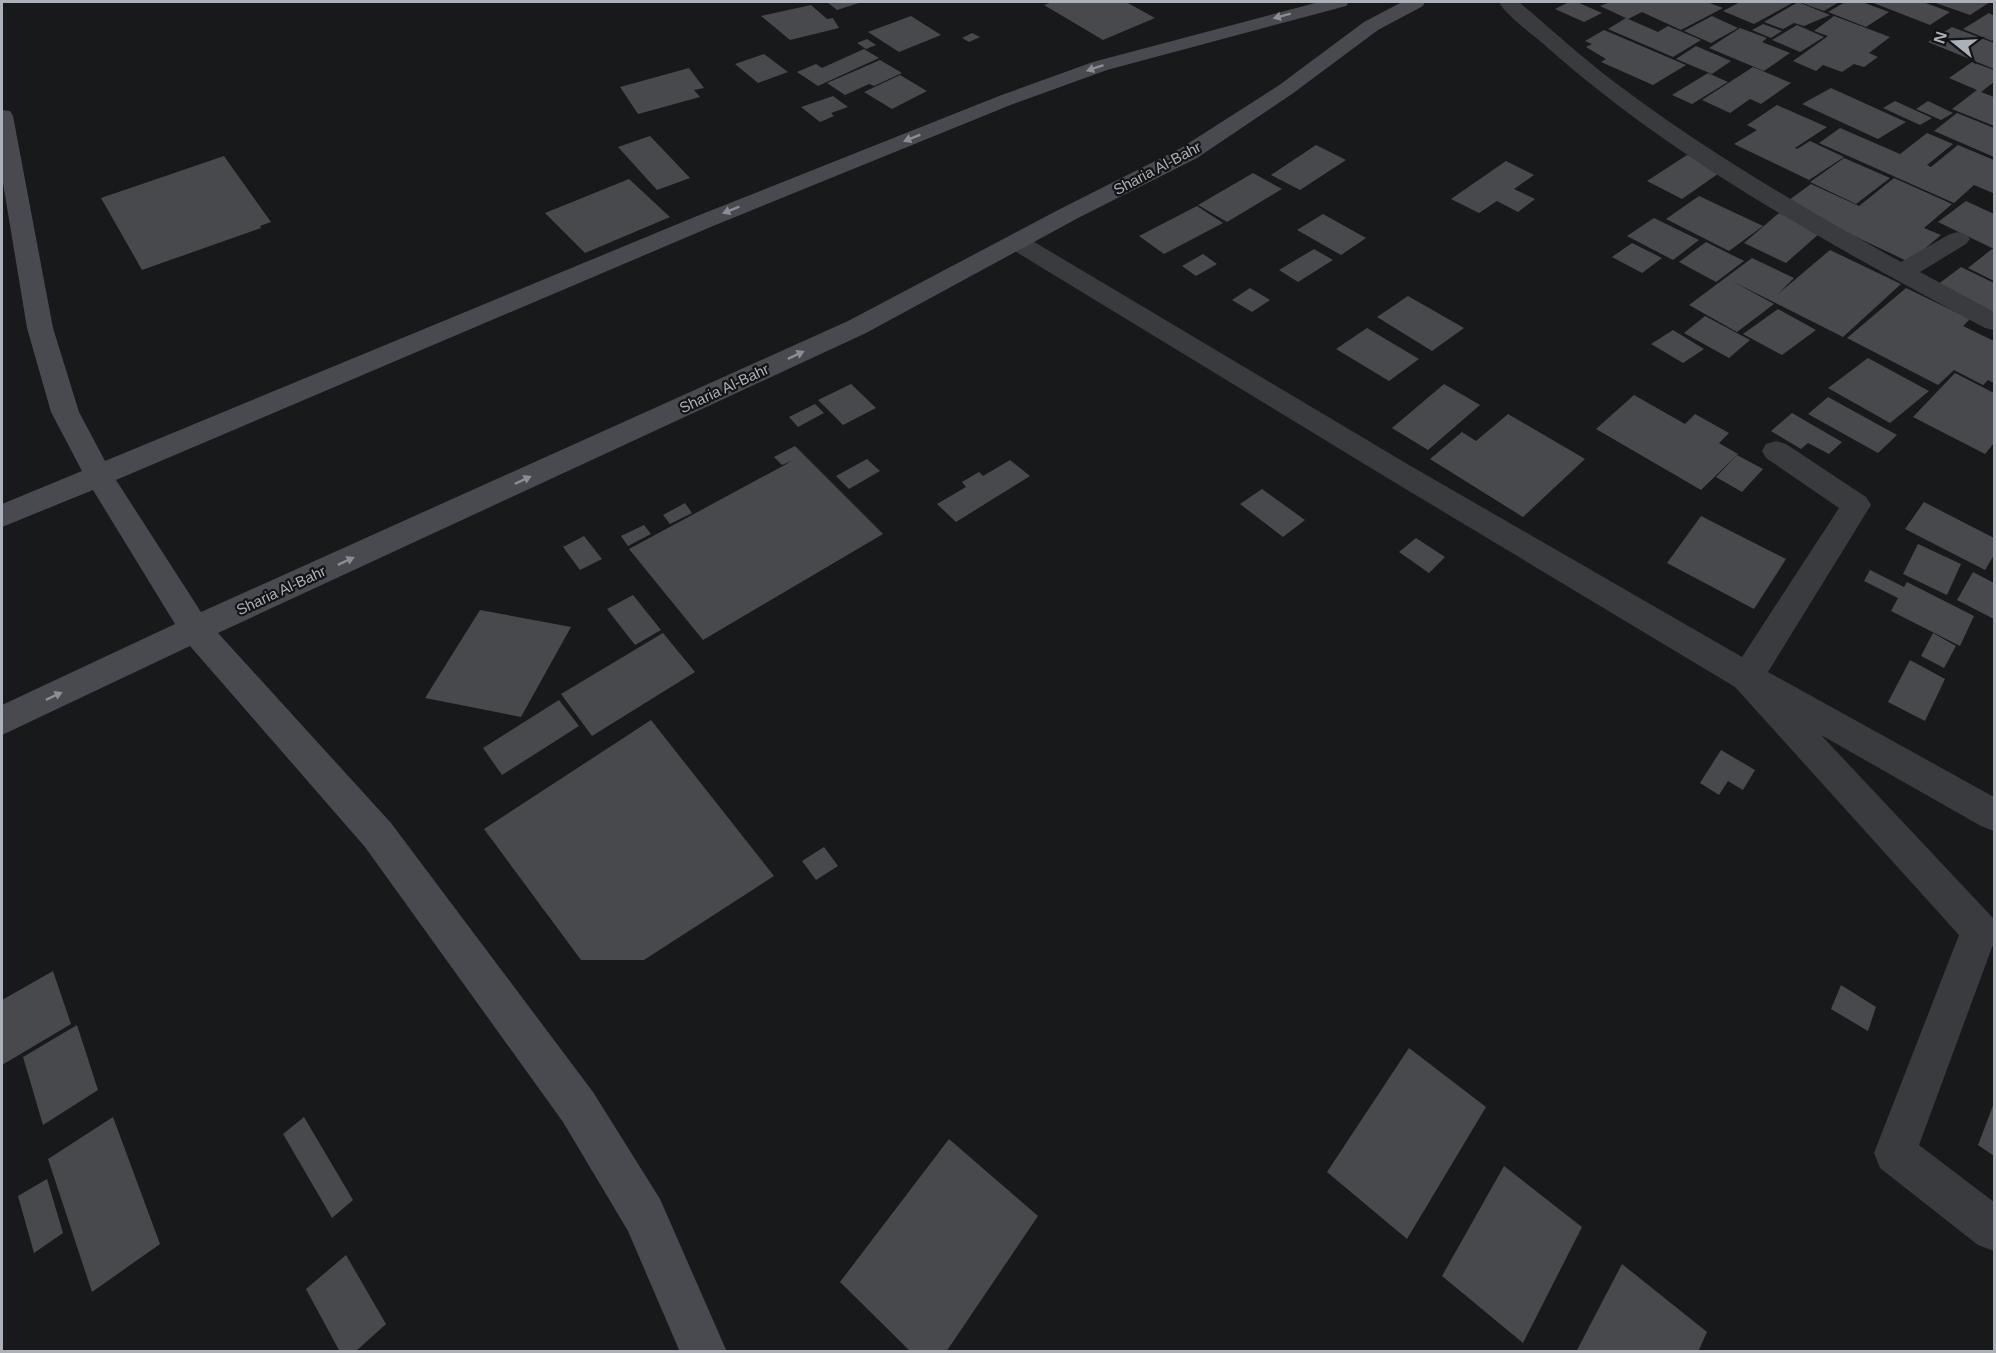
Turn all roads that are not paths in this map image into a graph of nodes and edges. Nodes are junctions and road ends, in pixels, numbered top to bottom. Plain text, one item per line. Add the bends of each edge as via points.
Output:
1 (1339, 2) edge
2 (1416, 2) edge
3 (1508, 2) edge
4 (2, 116) edge
5 (1958, 239) dead end
6 (1017, 242) junction
7 (1902, 273) junction
8 (1995, 322) edge
9 (1776, 451) dead end
10 (99, 476) junction
11 (2, 516) edge
12 (195, 629) junction
13 (1747, 677) junction
14 (2, 721) edge
15 (1995, 815) edge
16 (1995, 1229) edge
17 (704, 1352) edge

1 -> 10 main road via 1100,66 1006,100 705,221
2 - 6 main road, Sharia Al-Bahr via 1371,26 1285,90 1189,153
3 - 7 street via 1605,85 1720,165
4 - 10 main road via 40,328 65,412
5 - 7 street
12 -> 6 main road, Sharia Al-Bahr via 857,327
6 - 13 street
7 - 8 street
9 - 13 street via 1856,506
10 - 11 main road
10 - 12 main road
14 -> 12 main road, Sharia Al-Bahr
12 - 17 main road via 378,835 578,1107 644,1215
13 - 15 street
13 - 16 street via 1980,930 1895,1153

